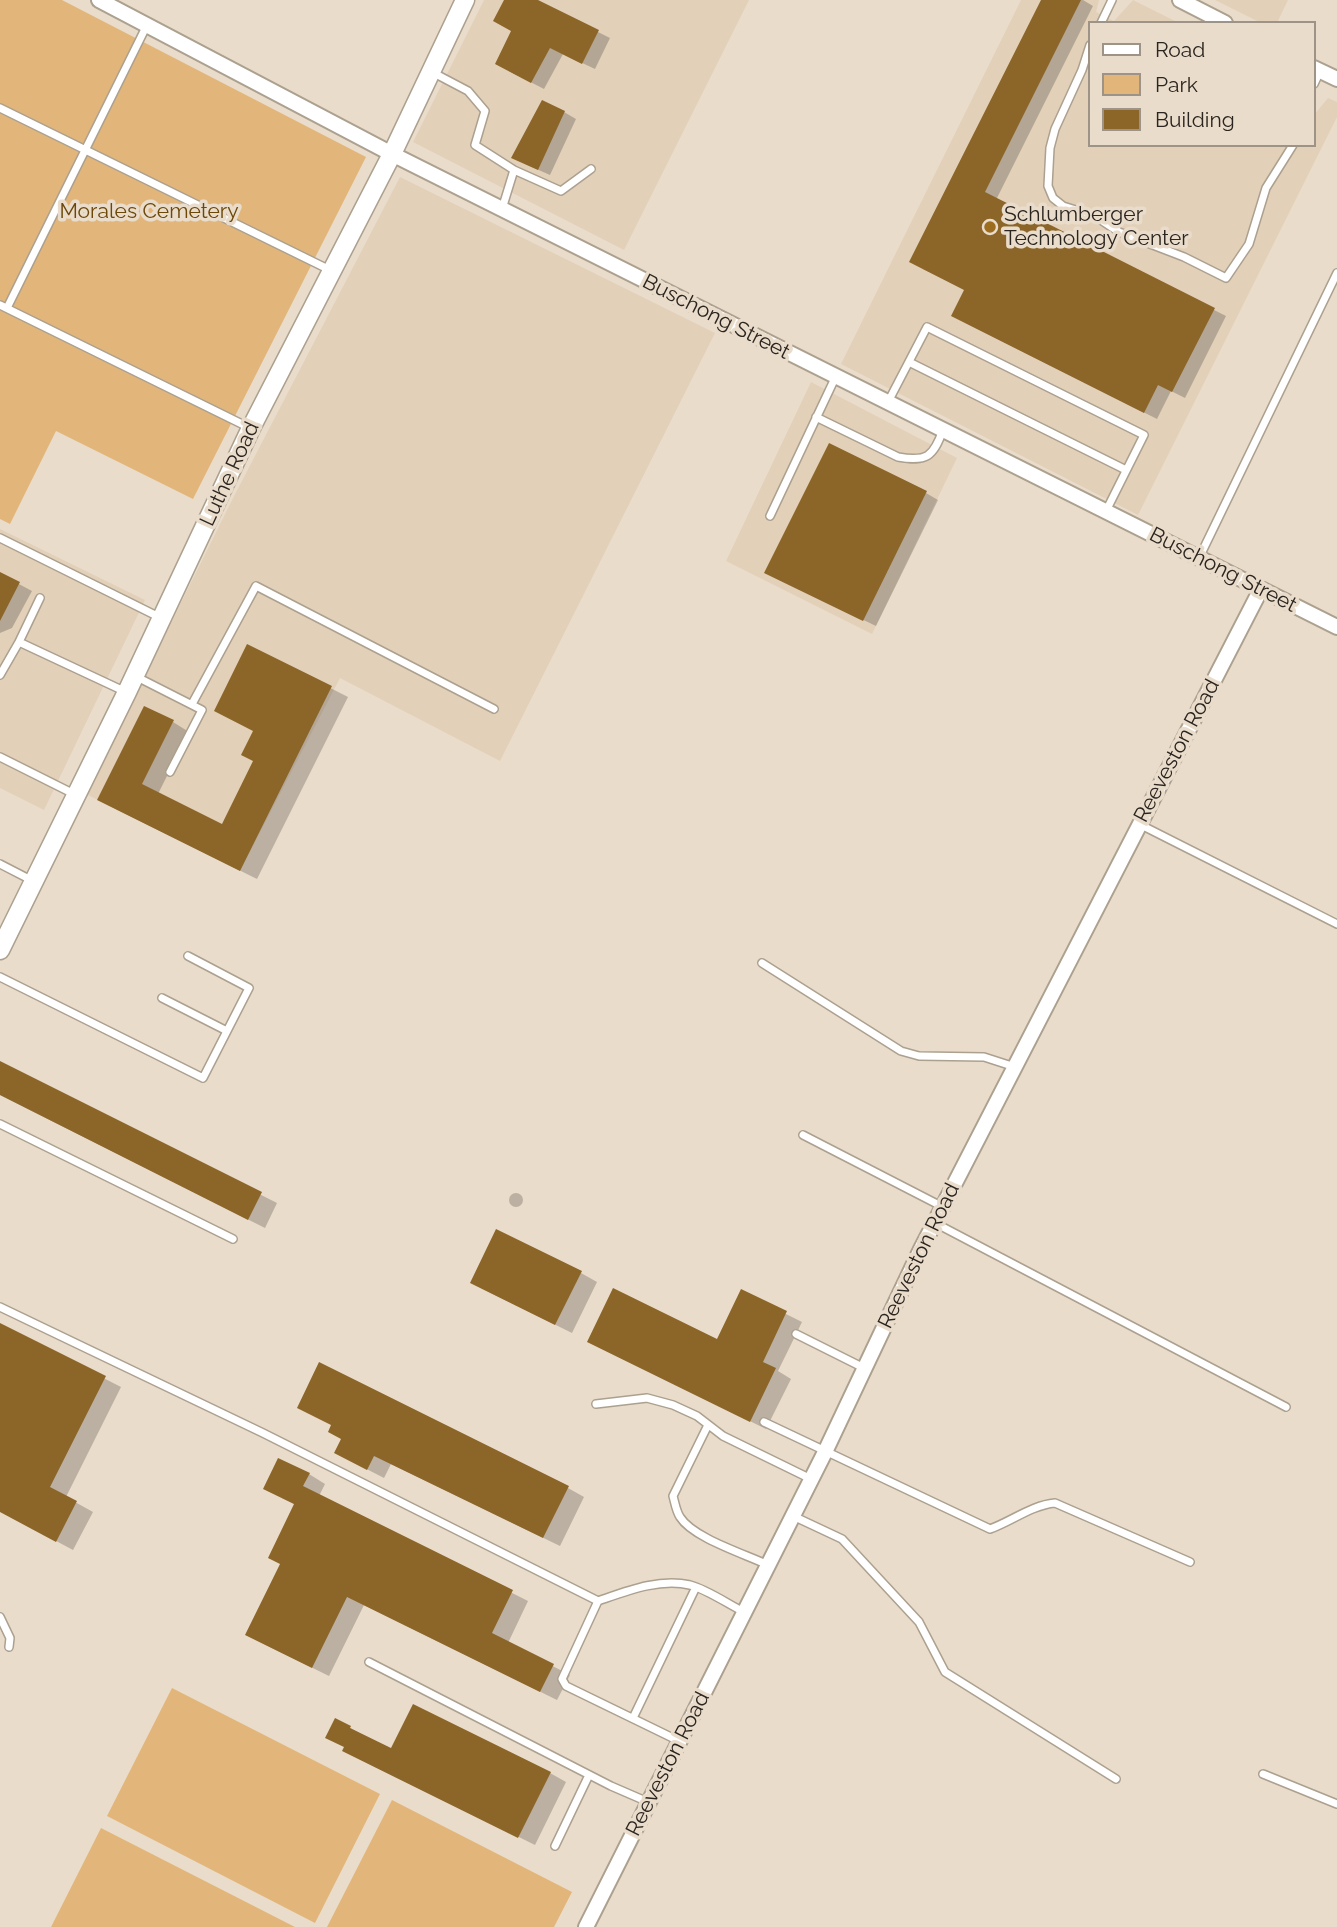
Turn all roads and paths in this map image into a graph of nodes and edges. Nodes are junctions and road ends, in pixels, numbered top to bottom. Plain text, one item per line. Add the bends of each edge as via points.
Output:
1 (99, 0) edge
2 (465, 0) edge
3 (1112, 0) edge
4 (1180, 0) edge
5 (1102, 21) edge
6 (1221, 21) edge
7 (148, 25) junction
8 (1088, 51) edge
9 (430, 71) junction
10 (1316, 74) edge
11 (1337, 79) edge
12 (0, 108) edge
13 (1292, 147) edge
14 (85, 150) junction
15 (392, 154) junction
16 (591, 169) dead end
17 (514, 170) junction
18 (502, 210) junction
19 (332, 271) junction
20 (1337, 273) edge
21 (3, 306) edge
22 (909, 362) junction
23 (836, 376) junction
24 (888, 403) junction
25 (816, 417) junction
26 (251, 428) junction
27 (943, 430) junction
28 (1126, 470) junction
29 (1106, 512) junction
30 (770, 516) dead end
31 (0, 538) edge
32 (1199, 558) junction
33 (1261, 589) junction
34 (40, 598) dead end
35 (162, 618) junction
36 (1337, 627) edge
37 (19, 642) junction
38 (0, 675) edge
39 (131, 684) junction
40 (192, 704) junction
41 (494, 709) dead end
42 (0, 757) edge
43 (170, 772) dead end
44 (76, 795) junction
45 (1139, 823) junction
46 (0, 864) edge
47 (34, 882) junction
48 (1337, 924) edge
49 (2, 939) edge
50 (188, 956) dead end
51 (762, 963) dead end
52 (0, 977) edge
53 (162, 998) dead end
54 (227, 1031) junction
55 (1014, 1067) junction
56 (0, 1124) edge
57 (803, 1135) dead end
58 (943, 1206) junction
59 (935, 1223) junction
60 (233, 1239) dead end
61 (0, 1307) edge
62 (796, 1334) dead end
63 (864, 1368) junction
64 (597, 1404) dead end
65 (1286, 1407) dead end
66 (764, 1422) dead end
67 (708, 1425) junction
68 (825, 1452) junction
69 (811, 1479) junction
70 (793, 1515) junction
71 (1190, 1562) dead end
72 (768, 1565) junction
73 (696, 1587) junction
74 (598, 1601) junction
75 (744, 1612) junction
76 (0, 1617) edge
77 (9, 1647) dead end
78 (369, 1662) dead end
79 (633, 1718) junction
80 (679, 1741) junction
81 (1263, 1774) dead end
82 (589, 1775) junction
83 (1116, 1779) dead end
84 (648, 1802) junction
85 (1337, 1804) edge
86 (555, 1846) dead end
87 (586, 1927) edge

1 - 7 street, Buschong Street
2 - 9 street, Luthe Road
3 - 5 lane
4 - 6 street
7 - 14 lane
7 - 15 street, Buschong Street
8 - 13 lane via 1050,148 1048,186 1063,206 1095,216 1119,232 1226,278 1249,244 1266,188
9 - 15 street, Luthe Road
9 - 17 lane via 468,91 485,111 475,145
10 - 11 street
12 - 14 lane
14 - 19 lane
14 - 21 lane
15 - 18 street, Buschong Street
15 - 19 street, Luthe Road
16 - 17 lane via 561,191
17 - 18 lane
18 - 23 street, Buschong Street
19 - 26 street, Luthe Road
20 - 32 lane
21 - 26 lane
22 - 24 lane
22 - 28 lane
22 - 28 lane via 927,327 1144,435
23 - 24 street, Buschong Street
23 - 25 lane
24 - 27 street, Buschong Street
25 - 27 lane via 898,457 918,460 936,450
25 - 30 lane
26 - 35 street, Luthe Road
27 - 29 street, Buschong Street
28 - 29 lane
29 - 32 street, Buschong Street
31 - 35 lane
32 - 33 street, Buschong Street
33 - 36 street, Buschong Street
33 - 45 street, Reeveston Road
34 - 37 lane
35 - 39 street, Luthe Road
37 - 38 lane
37 - 39 lane
39 - 40 lane
39 - 44 street, Luthe Road
40 - 41 lane via 256,586
40 - 43 lane via 202,709
42 - 44 lane
44 - 47 street, Luthe Road
45 - 48 lane
45 - 55 street, Reeveston Road
46 - 47 lane
47 - 49 street, Luthe Road
50 - 54 lane via 249,988
51 - 55 lane via 901,1051 919,1056 984,1057
52 - 54 lane via 203,1078
53 - 54 lane
55 - 58 street, Reeveston Road
56 - 60 lane
57 - 58 lane
58 - 59 street, Reeveston Road
59 - 63 street, Reeveston Road
59 - 65 lane
61 - 74 lane
62 - 63 lane
63 - 68 street, Reeveston Road
64 - 67 lane via 647,1398 673,1405
66 - 68 lane
67 - 69 lane
67 - 72 lane via 673,1496 679,1516 698,1532
68 - 69 street, Reeveston Road
68 - 71 lane via 990,1529 1041,1504 1055,1503
69 - 70 street, Reeveston Road
70 - 72 street, Reeveston Road
70 - 83 lane via 842,1539 919,1622 945,1672
72 - 75 street, Reeveston Road
73 - 74 lane via 663,1583
73 - 75 lane
73 - 79 lane
74 - 79 lane via 562,1679 566,1686
75 - 80 street, Reeveston Road
76 - 77 lane via 10,1638
78 - 82 lane
79 - 80 lane
80 - 84 street, Reeveston Road
81 - 85 lane
82 - 84 lane
82 - 86 lane
84 - 87 street, Reeveston Road

